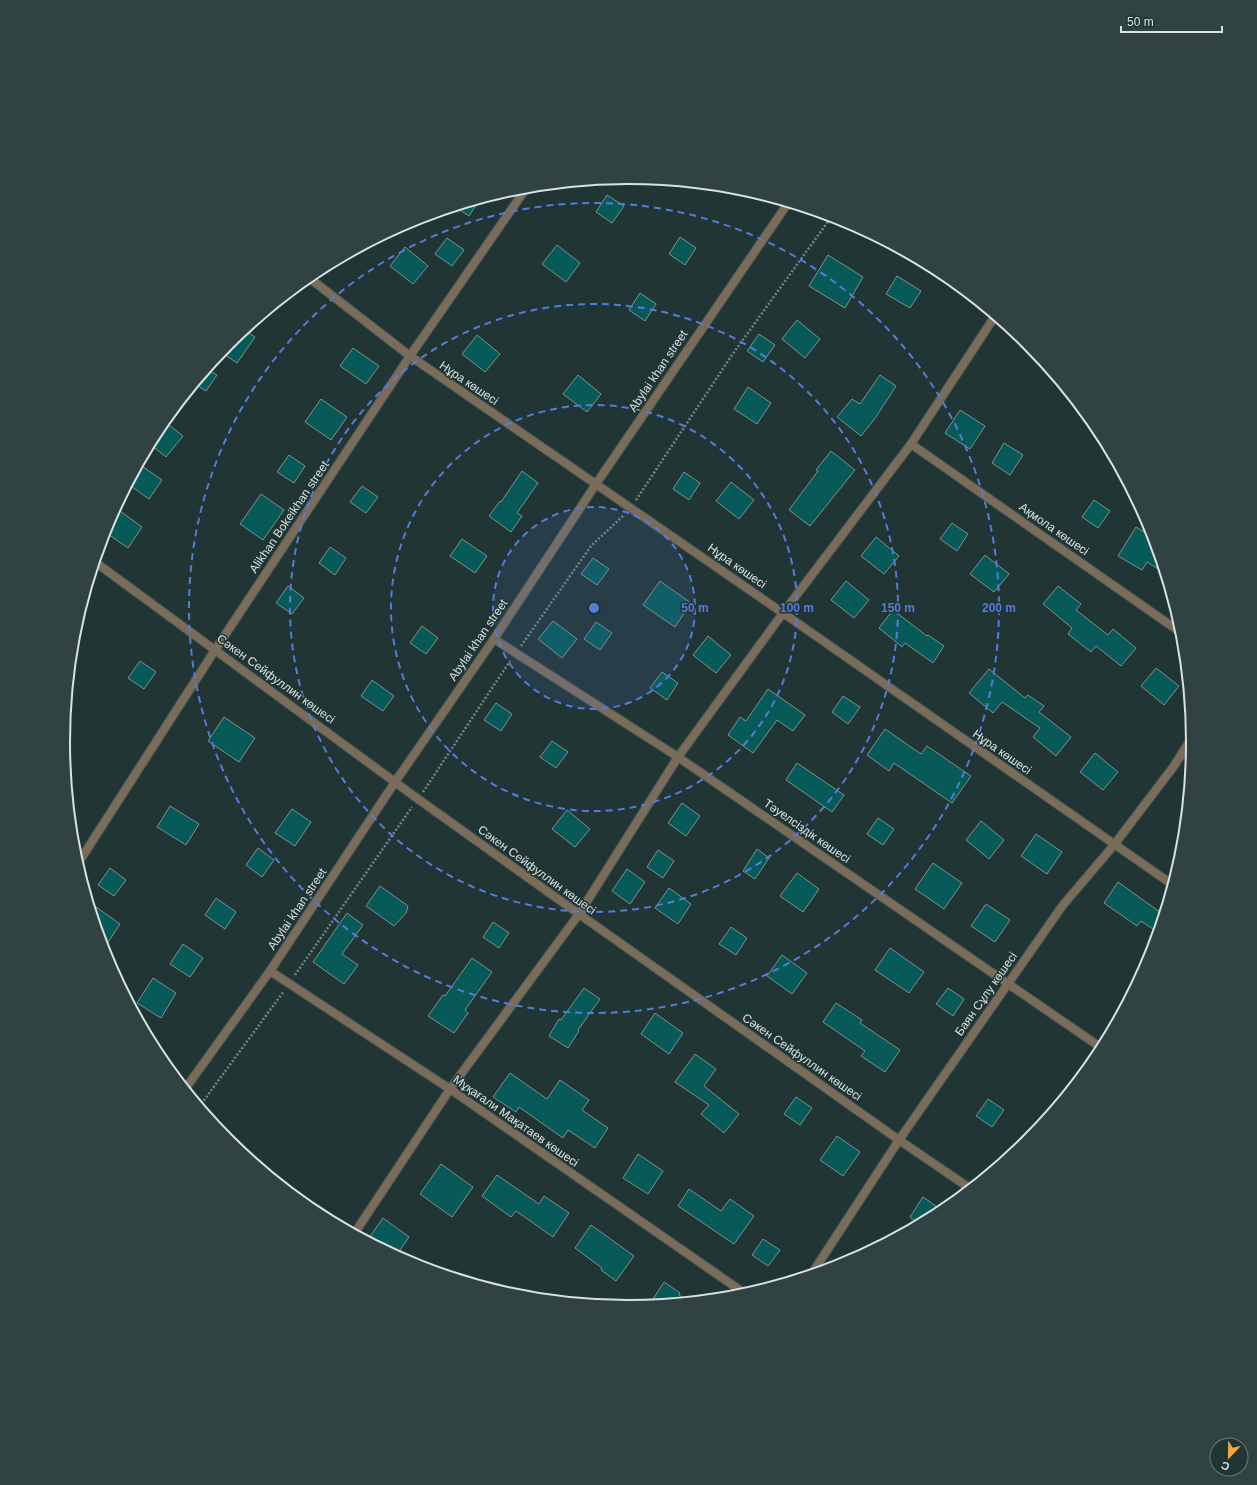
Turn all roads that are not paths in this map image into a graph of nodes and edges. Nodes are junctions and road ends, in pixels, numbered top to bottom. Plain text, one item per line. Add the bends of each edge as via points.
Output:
1 (523, 195) edge
2 (785, 207) edge
3 (313, 281) edge
4 (993, 319) edge
5 (410, 356) junction
6 (911, 444) junction
7 (596, 484) junction
8 (99, 565) edge
9 (783, 613) junction
10 (1175, 628) edge
11 (494, 639) junction
12 (215, 650) junction
13 (1187, 746) edge
14 (678, 757) junction
15 (395, 782) junction
16 (1114, 845) junction
17 (82, 856) edge
18 (1169, 882) edge
19 (578, 914) junction
20 (270, 971) junction
21 (1008, 984) junction
22 (1098, 1045) edge
23 (188, 1085) edge
24 (450, 1089) junction
25 (899, 1140) junction
26 (967, 1186) edge
27 (357, 1230) edge
28 (815, 1268) edge
29 (740, 1289) edge

1 - 5 street, Alikhan Bokeikhan street
2 - 7 street, Abylai khan street
3 - 5 street, Нұра көшесі
4 - 6 street
5 - 7 street, Нұра көшесі
5 - 12 street, Alikhan Bokeikhan street
6 - 9 street
6 - 10 street, Ақмола көшесі
7 - 9 street, Нұра көшесі
7 - 11 street, Abylai khan street
8 - 12 street, Сәкен Сейфуллин көшесі
9 - 14 street
9 - 16 street, Нұра көшесі
11 - 14 street, Тәуелсіздік көшесі
11 - 15 street, Abylai khan street
12 - 15 street, Сәкен Сейфуллин көшесі
12 - 17 street, Alikhan Bokeikhan street
13 - 16 street, Баян Сұлу көшесі
14 - 19 street
14 - 21 street, Тәуелсіздік көшесі
15 - 19 street, Сәкен Сейфуллин көшесі
15 - 20 street, Abylai khan street
16 - 18 street, Нұра көшесі
16 - 21 street, Баян Сұлу көшесі via 1063,905
19 - 24 street
19 - 25 street, Сәкен Сейфуллин көшесі
20 - 23 street, Abylai khan street
20 - 24 street, Мұқағали Мақатаев көшесі
21 - 22 street, Тәуелсіздік көшесі
21 - 25 street, Баян Сұлу көшесі
24 - 27 street
24 - 29 street, Мұқағали Мақатаев көшесі
25 - 26 street, Сәкен Сейфуллин көшесі
25 - 28 street, Баян Сұлу көшесі

